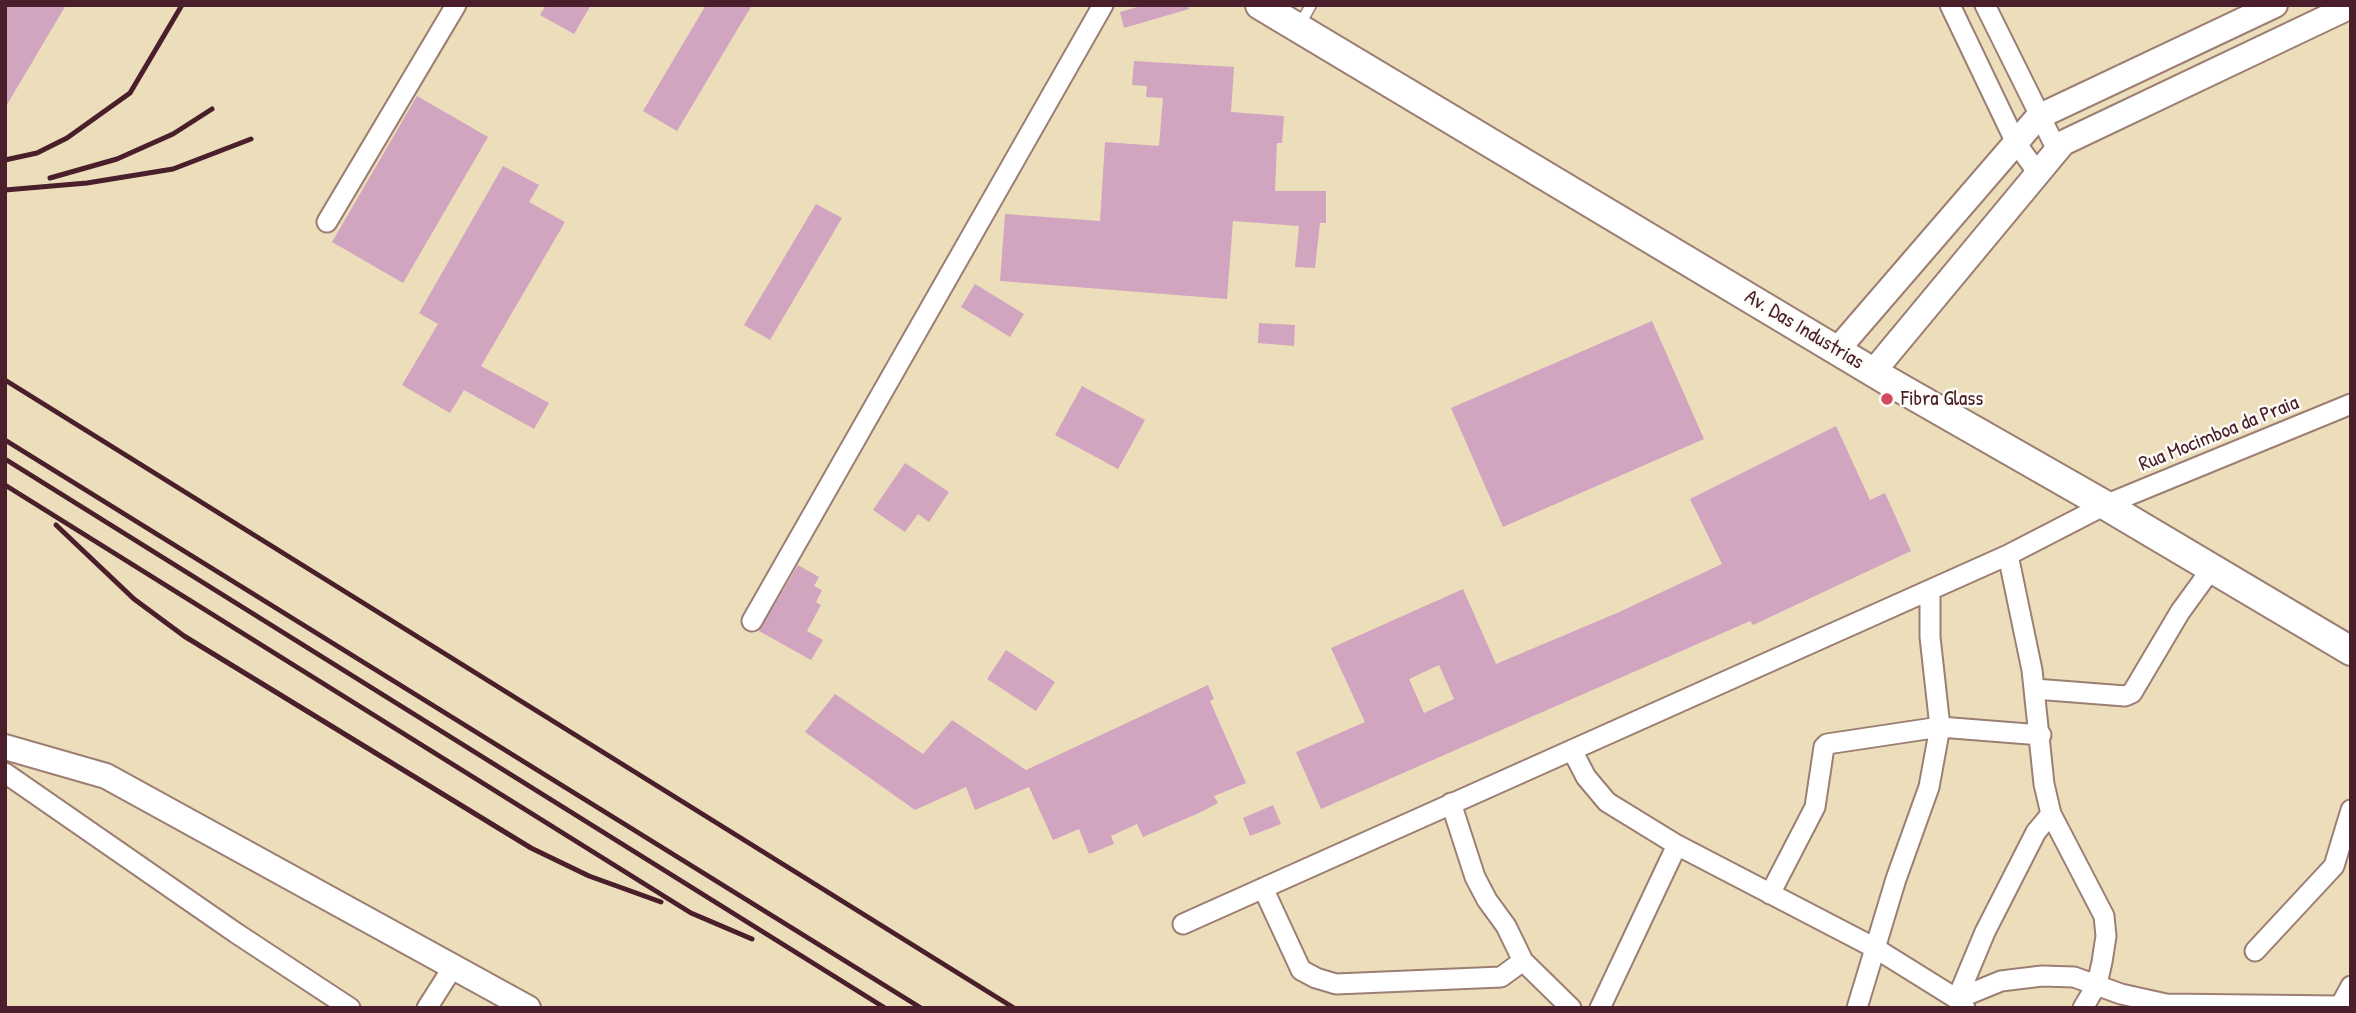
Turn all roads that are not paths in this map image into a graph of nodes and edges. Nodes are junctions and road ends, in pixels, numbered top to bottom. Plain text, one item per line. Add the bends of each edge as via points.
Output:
1 (456, 5) edge
2 (1104, 5) edge
3 (1260, 5) edge
4 (1950, 5) edge
5 (1985, 5) edge
6 (2351, 6) edge
7 (2261, 8) edge
8 (1304, 16) edge
9 (2270, 43) junction
10 (2038, 117) junction
11 (2016, 143) junction
12 (2057, 150) junction
13 (2038, 173) junction
14 (327, 222) dead end
15 (1837, 350) junction
16 (1873, 372) junction
17 (2351, 404) edge
18 (2105, 505) junction
19 (2008, 555) junction
20 (2212, 568) junction
21 (1930, 590) junction
22 (752, 621) dead end
23 (2351, 651) edge
24 (2035, 689) junction
25 (1940, 727) junction
26 (2042, 735) junction
27 (5, 747) edge
28 (1572, 750) junction
29 (5, 773) edge
30 (1451, 803) junction
31 (2351, 810) edge
32 (2051, 814) junction
33 (1676, 845) junction
34 (1263, 888) junction
35 (1770, 894) junction
36 (1183, 924) dead end
37 (1875, 948) junction
38 (2255, 951) dead end
39 (1523, 961) junction
40 (453, 967) junction
41 (2097, 985) junction
42 (2351, 986) edge
43 (1961, 1003) edge
44 (2339, 1007) edge
45 (350, 1008) edge
46 (427, 1008) edge
47 (528, 1008) edge
48 (1571, 1008) edge
49 (1600, 1008) edge
50 (1857, 1008) edge
51 (2083, 1008) edge

1 - 14 street
2 - 22 street
3 - 8 main road, Av. Das Industrias
4 - 11 street
5 - 10 street
6 - 9 street
7 - 9 street
7 - 10 street
8 - 15 main road, Av. Das Industrias
9 - 12 street via 2075,134
10 - 11 street
10 - 12 street
11 - 13 street
11 - 15 street
12 - 13 street
13 - 16 street
15 - 16 main road, Av. Das Industrias
16 - 18 main road, Av. Das Industrias
17 - 18 street, Rua Mocimboa da Praia
18 - 19 street, Rua Mocimboa da Praia
18 - 20 main road, Av. Das Industrias
19 - 21 street, Rua Mocimboa da Praia
19 - 24 street
20 - 23 main road, Av. Das Industrias
20 - 24 street via 2132,694
21 - 25 street
21 - 28 street, Rua Mocimboa da Praia
24 - 26 street
25 - 26 street
25 - 35 street via 1824,747 1815,807
25 - 37 street via 1928,787
26 - 32 street
27 - 40 street via 106,776
28 - 30 street, Rua Mocimboa da Praia
28 - 33 street via 1607,803
29 - 45 street
30 - 34 street, Rua Mocimboa da Praia
30 - 39 street via 1475,877
31 - 38 street via 2334,866
32 - 41 street via 2104,916 2106,936
32 - 43 street via 2036,832 1985,932
33 - 35 street
33 - 49 street
34 - 36 street, Rua Mocimboa da Praia
34 - 39 street via 1301,970 1336,984 1501,977
35 - 37 street
37 - 43 street
37 - 50 street
39 - 48 street
40 - 46 street
40 - 47 street
41 - 43 street via 2074,977 2001,981
41 - 44 street via 2166,1004
41 - 51 street
42 - 44 street

